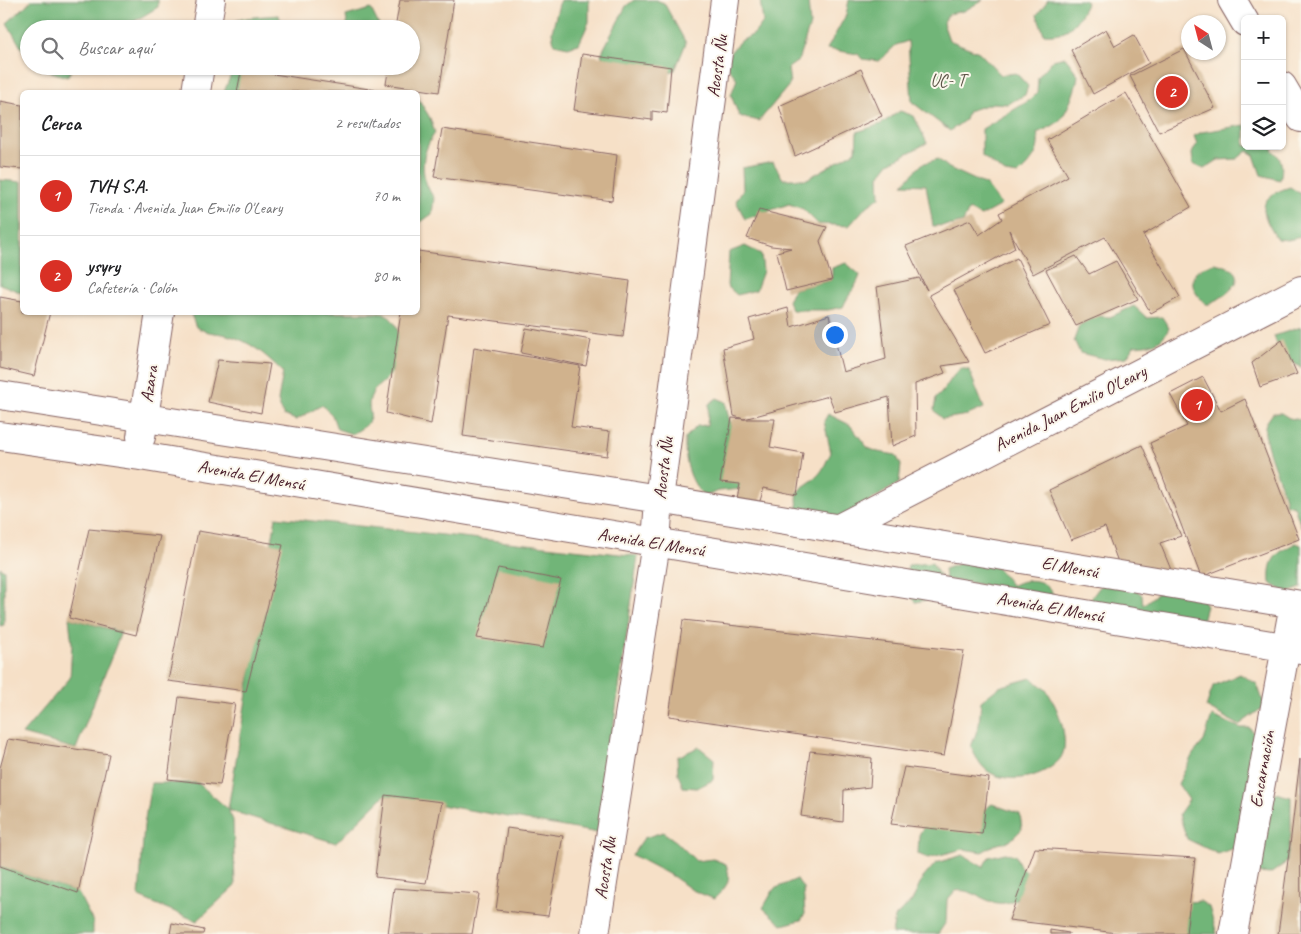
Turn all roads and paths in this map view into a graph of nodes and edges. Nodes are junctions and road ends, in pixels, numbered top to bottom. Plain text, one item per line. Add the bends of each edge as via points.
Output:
1 (211, 0) edge
2 (725, 0) edge
3 (1232, 0) edge
4 (1241, 15) edge
5 (208, 20) edge
6 (199, 75) edge
7 (196, 90) edge
8 (1286, 93) edge
9 (1301, 118) edge
10 (1301, 290) edge
11 (160, 315) edge
12 (0, 395) edge
13 (143, 418) junction
14 (0, 436) edge
15 (140, 456) junction
16 (659, 499) junction
17 (839, 528) junction
18 (656, 543) junction
19 (832, 570) junction
20 (1297, 605) edge
21 (1293, 649) edge
22 (595, 934) edge
23 (1233, 934) edge

1 - 5 street
2 - 16 street, Acosta Ñu
3 - 4 street
6 - 7 street
8 - 9 street
10 - 17 street, Avenida Juan Emilio O'Leary
11 - 13 street, Azara
12 - 13 street
13 - 15 street, Azara
13 - 16 street
14 - 15 street, Avenida El Mensú
15 - 18 street, Avenida El Mensú
16 - 17 street
16 - 18 street, Acosta Ñu
17 - 19 street
17 - 20 street, El Mensú
18 - 19 street, Avenida El Mensú
18 - 22 street, Acosta Ñu
19 - 21 street, Avenida El Mensú
20 - 21 street, Encarnación
21 - 23 street, Encarnación

